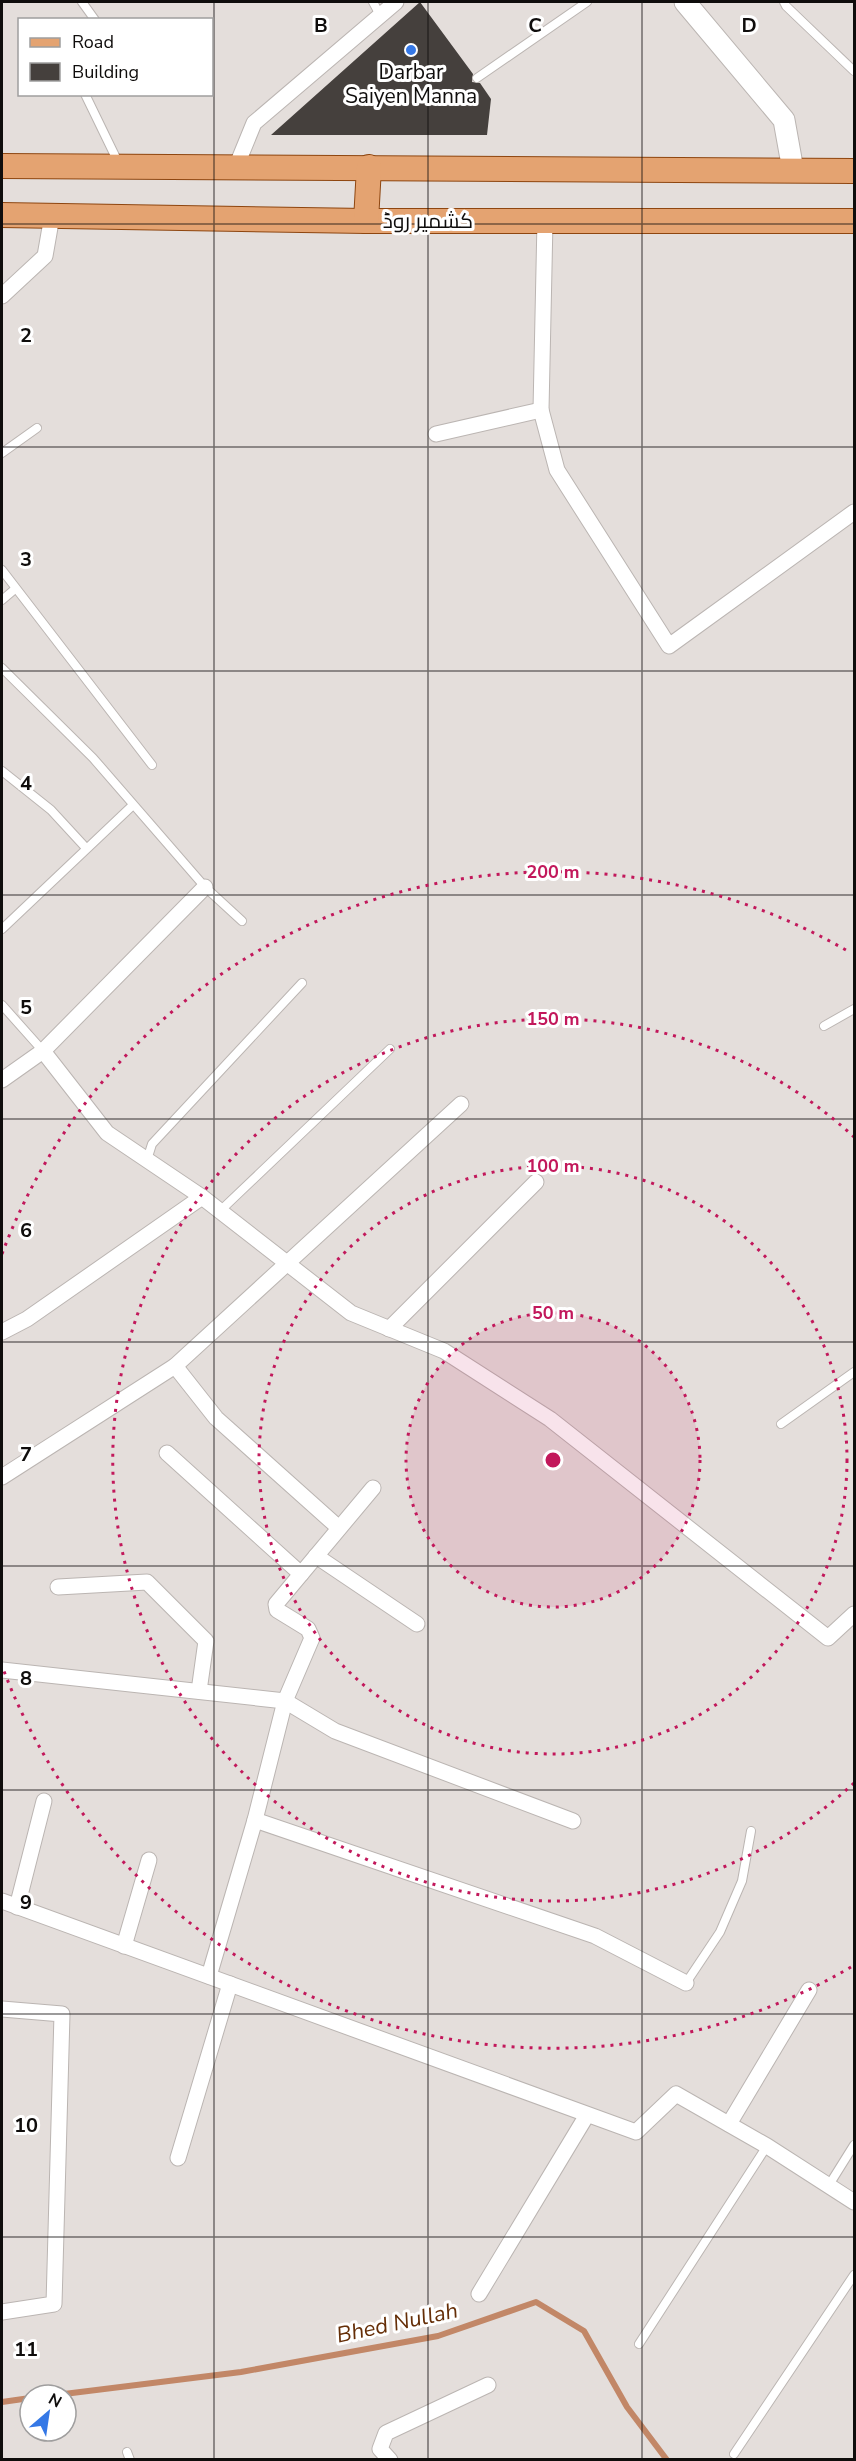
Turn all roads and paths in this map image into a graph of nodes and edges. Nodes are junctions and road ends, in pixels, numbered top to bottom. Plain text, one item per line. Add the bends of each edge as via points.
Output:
1 (82, 2) edge
2 (396, 2) edge
3 (587, 2) edge
4 (686, 2) edge
5 (784, 2) edge
6 (376, 8) edge
7 (94, 18) edge
8 (855, 70) edge
9 (477, 78) dead end
10 (86, 96) edge
11 (2, 166) edge
12 (120, 166) junction
13 (236, 167) junction
14 (369, 167) junction
15 (793, 171) junction
16 (855, 171) edge
17 (2, 215) edge
18 (52, 216) junction
19 (366, 221) junction
20 (545, 221) junction
21 (855, 221) edge
22 (2, 296) edge
23 (541, 410) junction
24 (37, 428) dead end
25 (436, 434) dead end
26 (2, 453) edge
27 (855, 512) edge
28 (2, 570) edge
29 (15, 589) junction
30 (2, 600) edge
31 (2, 668) edge
32 (152, 765) dead end
33 (2, 771) edge
34 (133, 805) junction
35 (86, 848) junction
36 (205, 886) junction
37 (242, 921) dead end
38 (2, 929) edge
39 (302, 983) dead end
40 (2, 1005) edge
41 (855, 1009) edge
42 (824, 1026) dead end
43 (390, 1049) dead end
44 (43, 1051) junction
45 (2, 1080) edge
46 (461, 1104) dead end
47 (147, 1160) junction
48 (536, 1182) dead end
49 (202, 1197) junction
50 (220, 1212) junction
51 (287, 1262) junction
52 (389, 1329) junction
53 (2, 1332) edge
54 (175, 1366) junction
55 (855, 1372) edge
56 (782, 1424) dead end
57 (167, 1453) dead end
58 (2, 1477) edge
59 (373, 1488) dead end
60 (339, 1528) junction
61 (316, 1556) junction
62 (301, 1574) junction
63 (58, 1587) dead end
64 (855, 1614) edge
65 (417, 1624) dead end
66 (2, 1670) edge
67 (199, 1691) junction
68 (285, 1701) junction
69 (44, 1801) dead end
70 (255, 1820) junction
71 (573, 1821) dead end
72 (751, 1831) dead end
73 (149, 1860) dead end
74 (2, 1901) edge
75 (17, 1907) junction
76 (124, 1946) junction
77 (209, 1976) junction
78 (686, 1983) joint
79 (230, 1984) junction
80 (809, 1990) dead end
81 (2, 2009) edge
82 (587, 2115) junction
83 (729, 2124) junction
84 (855, 2145) edge
85 (767, 2146) junction
86 (178, 2158) dead end
87 (829, 2185) junction
88 (855, 2202) edge
89 (855, 2275) edge
90 (479, 2294) dead end
91 (2, 2312) edge
92 (639, 2344) dead end
93 (488, 2385) dead end
94 (734, 2454) dead end
95 (390, 2460) edge

1 - 7 lane
2 - 6 street
3 - 9 lane
4 - 15 street via 784,120
5 - 8 lane
6 - 13 street via 254,123
10 - 12 lane
11 - 12 main road
12 - 13 main road
13 - 14 main road
14 - 15 main road
14 - 19 main road
15 - 16 main road
17 - 18 main road, کشمیر روڈ
18 - 19 main road, کشمیر روڈ
18 - 22 street via 45,256
19 - 20 main road, کشمیر روڈ
20 - 21 main road, کشمیر روڈ
20 - 23 street
23 - 25 street
23 - 27 street via 557,470 669,646
24 - 26 lane
28 - 29 lane
29 - 30 lane
29 - 32 lane
31 - 34 lane via 93,758
33 - 35 lane via 51,810
34 - 35 lane
34 - 36 lane
35 - 38 lane
36 - 37 lane
36 - 44 street
39 - 47 lane via 152,1144
40 - 44 lane
41 - 42 lane
43 - 50 lane
44 - 45 street
44 - 47 street via 107,1133
46 - 51 street
47 - 49 street
48 - 52 street
49 - 50 street
49 - 53 street via 27,1319
50 - 51 street
51 - 52 street via 351,1313
51 - 54 street
52 - 64 street via 444,1351 550,1419 828,1638
54 - 58 street
54 - 60 street via 216,1418
55 - 56 lane
57 - 62 street
59 - 60 street
60 - 61 street
61 - 62 street
61 - 65 street
62 - 68 street via 276,1604 277,1610 308,1629 312,1638
63 - 67 street via 147,1582 206,1641
66 - 67 street
67 - 68 street
68 - 70 street
68 - 71 street via 335,1731
69 - 75 street
70 - 77 street
70 - 78 street via 595,1936
72 - 78 lane via 742,1881 720,1932
73 - 76 street
74 - 75 street
75 - 76 street
76 - 77 street
77 - 79 street
79 - 82 street
79 - 86 street
80 - 83 street
81 - 91 street via 62,2014 54,2304
82 - 83 street via 636,2132 676,2094
82 - 90 street
83 - 85 street
84 - 87 lane
85 - 87 street
85 - 92 lane
87 - 88 street
89 - 94 lane
93 - 95 street via 386,2433 381,2449

